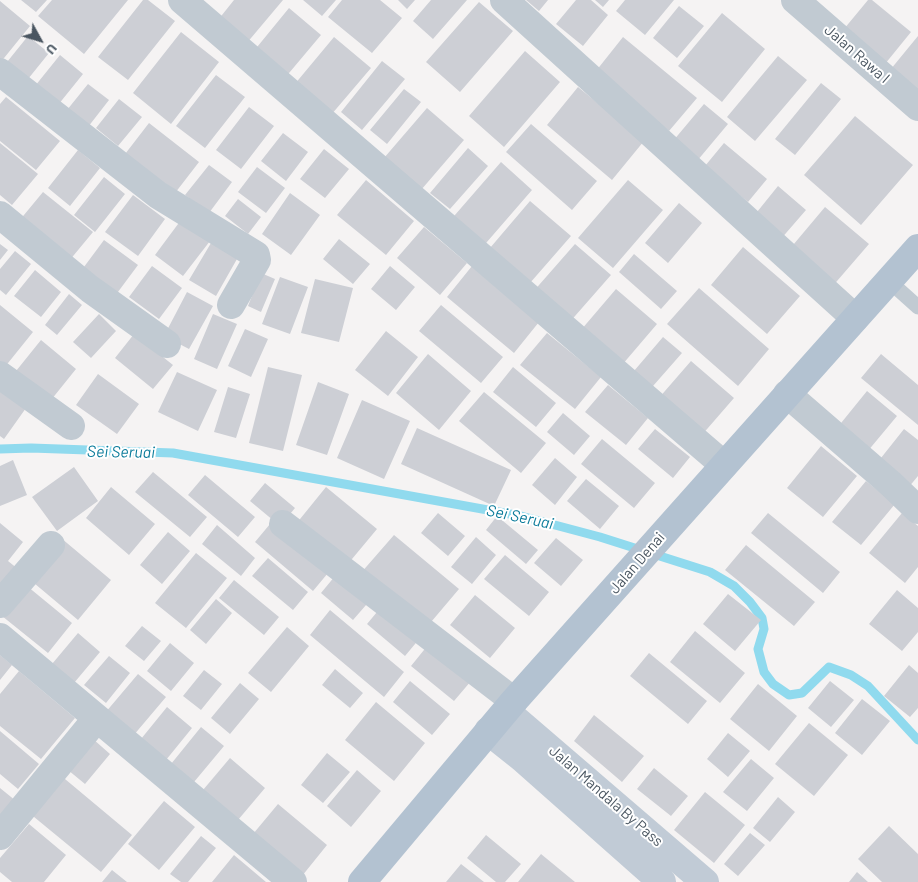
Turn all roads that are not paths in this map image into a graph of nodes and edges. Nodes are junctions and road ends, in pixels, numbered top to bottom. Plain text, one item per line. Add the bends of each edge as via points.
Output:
1 (182, 0) edge
2 (504, 0) edge
3 (795, 0) edge
4 (0, 72) edge
5 (918, 107) edge
6 (0, 215) edge
7 (918, 248) edge
8 (889, 280) junction
9 (231, 305) dead end
10 (918, 306) edge
11 (855, 318) junction
12 (167, 344) dead end
13 (0, 375) edge
14 (787, 394) junction
15 (70, 426) dead end
16 (724, 465) junction
17 (918, 510) edge
18 (283, 524) dead end
19 (51, 545) dead end
20 (0, 604) edge
21 (0, 637) edge
22 (503, 714) junction
23 (97, 718) junction
24 (0, 836) edge
25 (293, 882) edge
26 (362, 882) edge
27 (662, 882) edge
28 (705, 882) edge

1 - 16 street
2 - 11 street
3 - 5 street, Jalan Rawa I
4 - 9 street via 158,195 256,255 257,260
6 - 12 street via 67,271
7 - 8 main road, Jalan Denai
8 - 10 lane
8 - 11 main road, Jalan Denai
11 - 14 main road, Jalan Denai
13 - 15 street
14 - 16 main road, Jalan Denai
14 - 17 street
16 - 22 main road, Jalan Denai
18 - 22 street
19 - 20 street
21 - 23 street
22 - 26 main road, Jalan Denai
22 - 27 street, Jalan Mandala By Pass via 522,758
22 - 28 street, Jalan Mandala By Pass
23 - 24 street
23 - 25 street

